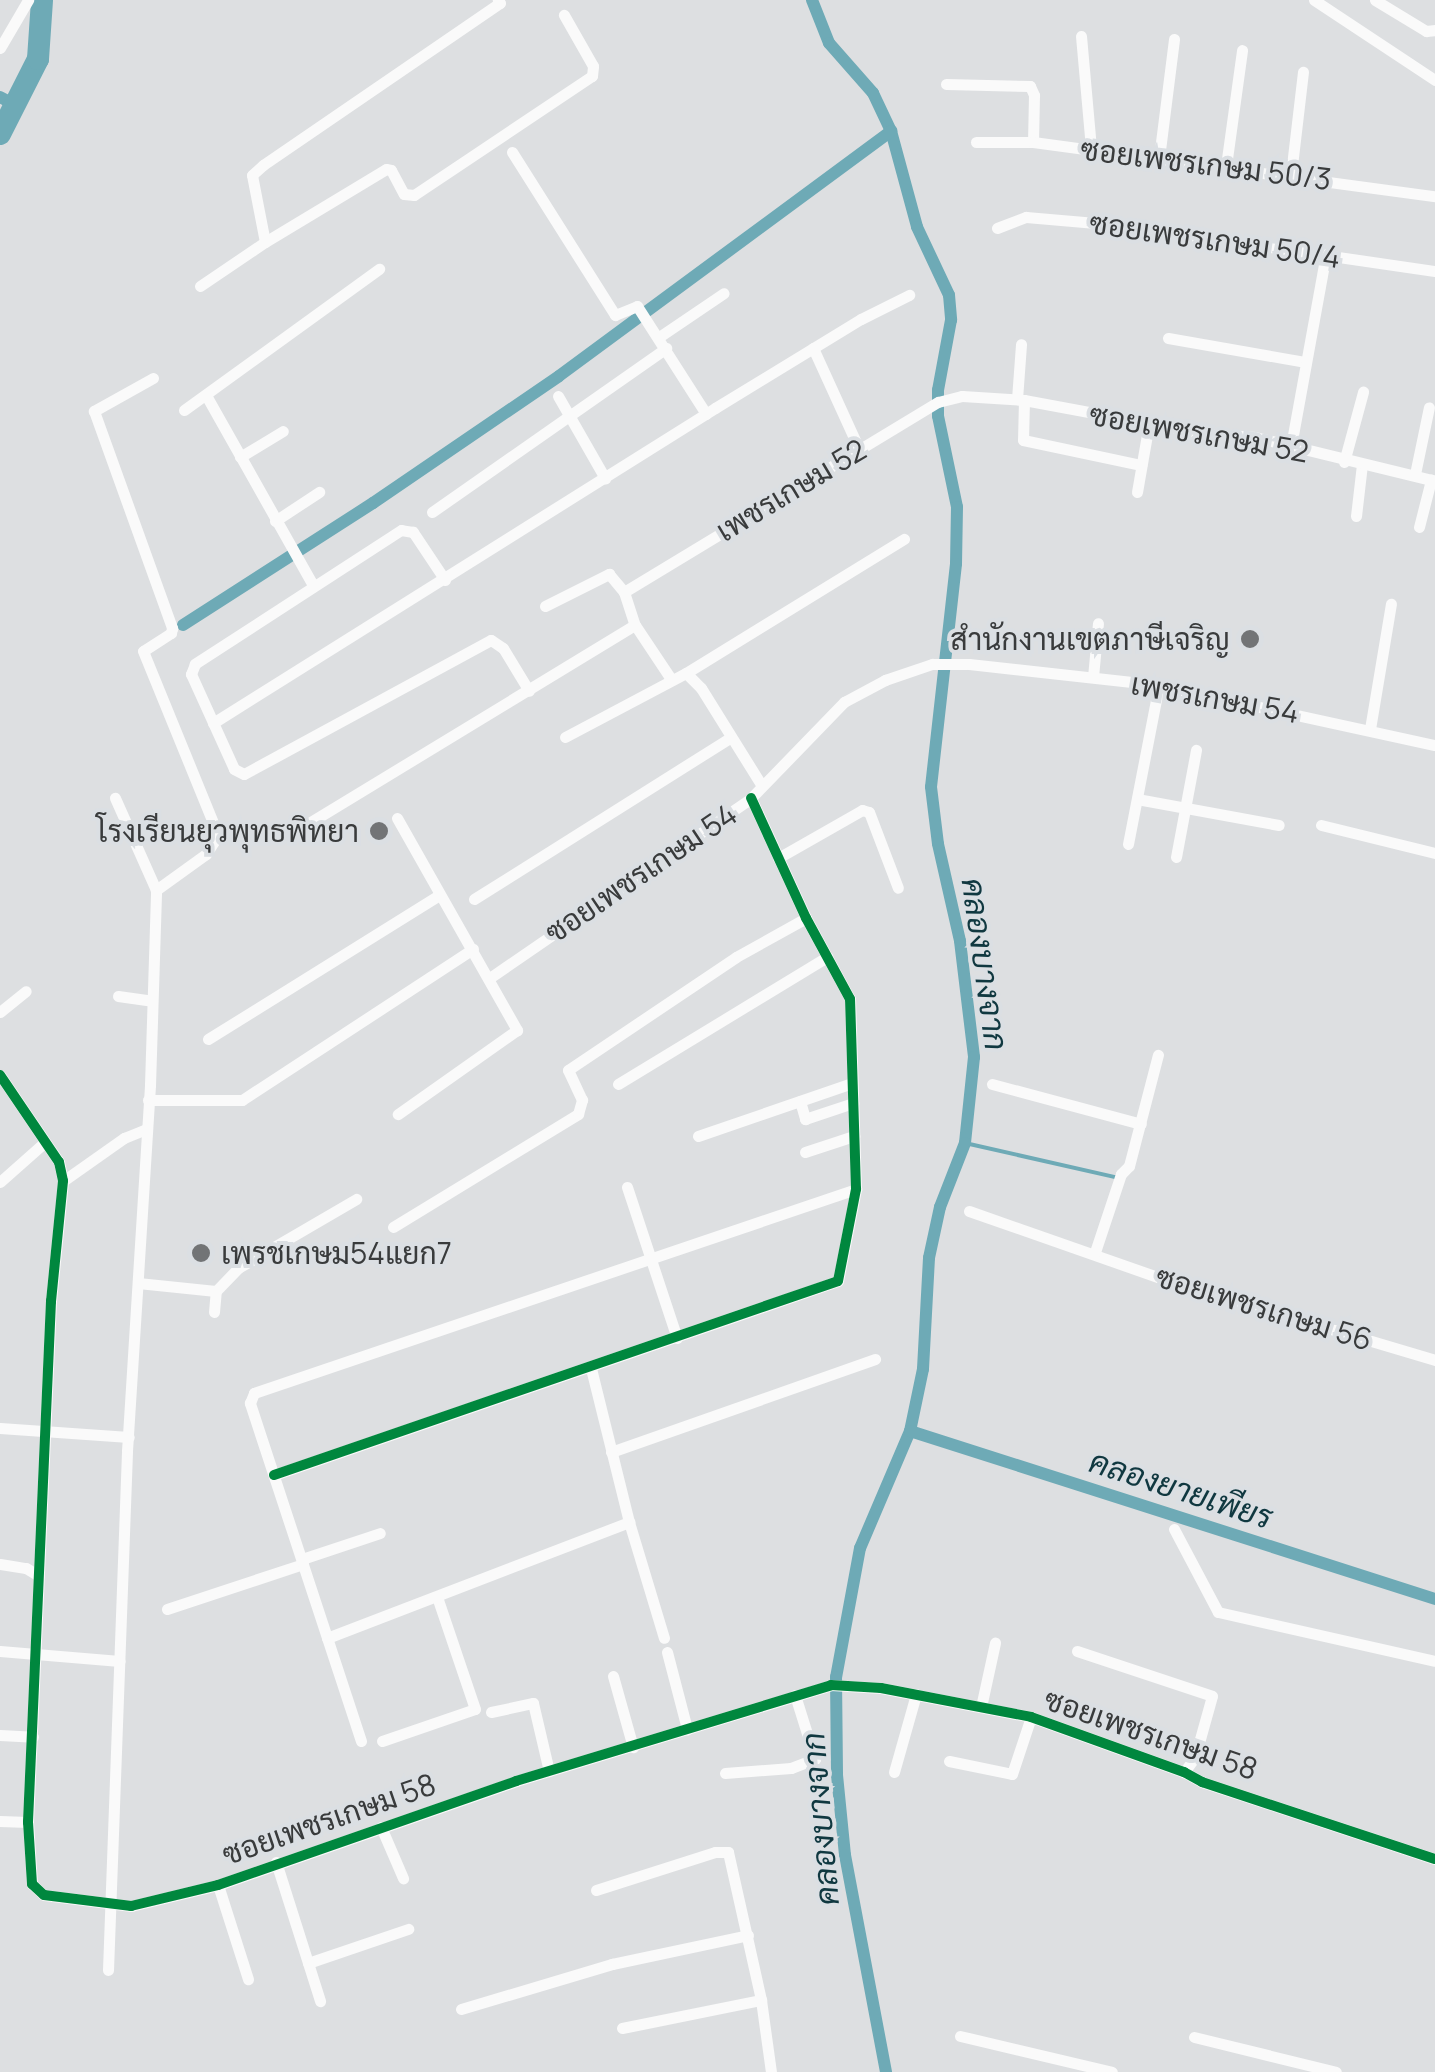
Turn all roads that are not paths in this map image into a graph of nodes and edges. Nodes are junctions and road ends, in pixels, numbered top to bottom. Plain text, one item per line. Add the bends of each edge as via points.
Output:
1 (28, 0) edge
2 (1314, 0) edge
3 (1375, 0) edge
4 (501, 1) edge
5 (564, 15) dead end
6 (1435, 30) edge
7 (1080, 36) dead end
8 (1174, 39) dead end
9 (0, 48) edge
10 (1242, 50) dead end
11 (1304, 72) dead end
12 (1435, 80) edge
13 (946, 84) dead end
14 (976, 142) dead end
15 (1033, 142) junction
16 (1091, 149) junction
17 (512, 152) dead end
18 (1160, 158) junction
19 (1226, 166) junction
20 (1291, 174) junction
21 (1435, 196) edge
22 (996, 228) dead end
23 (265, 242) junction
24 (1326, 254) junction
25 (379, 269) dead end
26 (1435, 272) edge
27 (200, 286) dead end
28 (724, 293) dead end
29 (909, 295) dead end
30 (1168, 338) dead end
31 (663, 342) junction
32 (1021, 344) dead end
33 (813, 348) junction
34 (1306, 362) junction
35 (153, 378) dead end
36 (1362, 392) dead end
37 (558, 396) dead end
38 (962, 396) joint
39 (207, 397) junction
40 (1021, 400) junction
41 (1429, 407) dead end
42 (184, 410) dead end
43 (706, 414) junction
44 (570, 417) junction
45 (1149, 423) junction
46 (283, 431) dead end
47 (1291, 446) junction
48 (859, 449) junction
49 (240, 457) junction
50 (1344, 462) junction
51 (1362, 464) junction
52 (1141, 465) junction
53 (1415, 474) junction
54 (606, 478) junction
55 (1433, 480) edge
56 (319, 492) dead end
57 (1137, 492) dead end
58 (432, 512) dead end
59 (1356, 516) dead end
60 (274, 520) junction
61 (1419, 527) dead end
62 (904, 539) dead end
63 (445, 580) junction
64 (314, 586) junction
65 (624, 592) junction
66 (1392, 604) dead end
67 (545, 606) dead end
68 (1098, 623) dead end
69 (635, 625) junction
70 (932, 664) joint
71 (686, 673) junction
72 (1093, 677) junction
73 (671, 680) junction
74 (1158, 685) junction
75 (529, 691) junction
76 (213, 723) junction
77 (1370, 729) junction
78 (565, 736) dead end
79 (730, 738) junction
80 (1435, 745) edge
81 (1196, 750) dead end
82 (762, 786) junction
83 (115, 798) dead end
84 (751, 798) junction
85 (1136, 799) junction
86 (1185, 808) junction
87 (397, 818) dead end
88 (309, 823) dead end
89 (1279, 825) dead end
90 (1321, 825) dead end
91 (1128, 844) dead end
92 (1435, 853) edge
93 (1176, 857) dead end
94 (778, 858) junction
95 (898, 888) dead end
96 (156, 890) junction
97 (438, 896) junction
98 (474, 900) dead end
99 (806, 918) junction
100 (473, 949) junction
101 (827, 956) junction
102 (491, 977) junction
103 (26, 991) dead end
104 (118, 996) dead end
105 (152, 1001) junction
106 (0, 1012) edge
107 (208, 1039) dead end
108 (1158, 1054) dead end
109 (0, 1075) edge
110 (852, 1083) junction
111 (618, 1084) dead end
112 (992, 1084) dead end
113 (148, 1100) junction
114 (800, 1101) junction
115 (853, 1103) junction
116 (398, 1114) dead end
117 (805, 1119) junction
118 (792, 1124) dead end
119 (1140, 1124) junction
120 (146, 1129) junction
121 (698, 1136) dead end
122 (854, 1136) junction
123 (45, 1142) junction
124 (805, 1152) dead end
125 (63, 1181) junction
126 (0, 1182) edge
127 (626, 1188) dead end
128 (856, 1188) junction
129 (356, 1199) dead end
130 (969, 1211) dead end
131 (394, 1227) dead end
132 (1095, 1252) junction
133 (648, 1257) junction
134 (138, 1283) junction
135 (216, 1291) junction
136 (214, 1312) dead end
137 (677, 1338) junction
138 (875, 1359) dead end
139 (1435, 1360) edge
140 (591, 1368) junction
141 (0, 1428) edge
142 (47, 1434) junction
143 (129, 1438) junction
144 (611, 1452) junction
145 (274, 1475) junction
146 (630, 1522) junction
147 (1174, 1530) dead end
148 (380, 1533) dead end
149 (302, 1562) junction
150 (0, 1564) edge
151 (39, 1576) junction
152 (437, 1597) junction
153 (167, 1609) dead end
154 (327, 1638) junction
155 (664, 1638) dead end
156 (995, 1643) dead end
157 (0, 1651) edge
158 (1077, 1651) dead end
159 (667, 1652) dead end
160 (38, 1653) junction
161 (120, 1661) junction
162 (1435, 1661) edge
163 (613, 1676) dead end
164 (916, 1694) junction
165 (795, 1696) junction
166 (981, 1707) junction
167 (491, 1712) dead end
168 (1031, 1717) junction
169 (687, 1729) junction
170 (0, 1735) edge
171 (33, 1736) junction
172 (382, 1741) dead end
173 (361, 1742) dead end
174 (633, 1746) junction
175 (949, 1761) dead end
176 (549, 1771) junction
177 (894, 1772) dead end
178 (1184, 1772) junction
179 (726, 1773) dead end
180 (0, 1821) edge
181 (28, 1822) junction
182 (381, 1827) junction
183 (1435, 1858) edge
184 (276, 1862) junction
185 (403, 1878) dead end
186 (218, 1884) junction
187 (596, 1890) dead end
188 (111, 1905) junction
189 (408, 1929) dead end
190 (748, 1935) junction
191 (308, 1964) junction
192 (108, 1970) dead end
193 (248, 1979) dead end
194 (761, 2000) junction
195 (320, 2001) dead end
196 (461, 2009) dead end
197 (622, 2028) dead end
198 (960, 2036) dead end
199 (1194, 2037) dead end
200 (771, 2072) edge
201 (1112, 2072) edge
202 (1336, 2072) edge

1 - 9 street
2 - 12 street
3 - 6 street
4 - 23 street via 252,175
5 - 23 street via 593,66 592,76 414,195 404,194 386,169
7 - 16 street
8 - 18 street
10 - 19 street
11 - 20 street
13 - 15 street via 1030,86
14 - 15 street, ซอยเพชรเกษม 50/3
15 - 16 street, ซอยเพชรเกษม 50/3
16 - 18 street, ซอยเพชรเกษม 50/3
17 - 31 street via 615,315 636,305
18 - 19 street, ซอยเพชรเกษม 50/3
19 - 20 street, ซอยเพชรเกษม 50/3
20 - 21 street, ซอยเพชรเกษม 50/3
22 - 24 street, ซอยเพชรเกษม 50/4 via 1026,217
23 - 27 street
24 - 26 street, ซอยเพชรเกษม 50/4
24 - 34 street
25 - 39 street
28 - 31 street
29 - 33 street
30 - 34 street
31 - 43 street
31 - 44 street
32 - 40 street
33 - 43 street
33 - 48 street
34 - 47 street
35 - 96 street via 94,411 172,628 143,651 214,825 206,854
36 - 50 street
37 - 44 street
38 - 40 street, ซอยเพชรเกษม 52
38 - 48 street, เพชรเกษม 52
39 - 42 street
39 - 49 street
40 - 45 street, ซอยเพชรเกษม 52
40 - 52 street via 1023,440
41 - 53 street
43 - 54 street
44 - 54 street
44 - 58 street
45 - 47 street, ซอยเพชรเกษม 52
45 - 52 street
46 - 49 street
47 - 50 street, ซอยเพชรเกษม 52
48 - 65 street, เพชรเกษม 52
49 - 60 street
50 - 51 street, ซอยเพชรเกษม 52
51 - 53 street, ซอยเพชรเกษม 52
51 - 59 street
52 - 57 street
53 - 55 street, ซอยเพชรเกษม 52
54 - 63 street
55 - 61 street
56 - 60 street
60 - 64 street
62 - 71 street
63 - 64 street via 406,528
63 - 76 street
64 - 76 street via 192,669
65 - 67 street via 602,574
65 - 69 street
66 - 77 street
68 - 72 street
69 - 73 street
69 - 75 street
70 - 72 street, เพชรเกษม 54
70 - 82 street, ซอยเพชรเกษม 54 via 844,702
71 - 73 street
71 - 79 street
72 - 74 street, เพชรเกษม 54
73 - 78 street
74 - 77 street, เพชรเกษม 54
74 - 85 street
75 - 76 street via 491,640 244,774 234,769
75 - 88 street
77 - 80 street, เพชรเกษม 54
79 - 82 street
79 - 98 street
81 - 86 street
82 - 84 street, ซอยเพชรเกษม 54
83 - 96 street
84 - 94 street
84 - 102 street, ซอยเพชรเกษม 54
85 - 86 street
85 - 91 street
86 - 89 street
86 - 93 street
87 - 97 street
90 - 92 street
94 - 95 street via 862,810 869,812
94 - 99 street
96 - 105 street
97 - 100 street
97 - 107 street
99 - 101 street
99 - 131 street via 568,1070 582,1100 578,1114
100 - 102 street
100 - 113 street via 242,1100
101 - 110 street via 850,999
101 - 111 street
102 - 116 street via 517,1030
103 - 106 street
104 - 105 street
105 - 113 street
108 - 119 street
109 - 123 street, ซอยเพชรเกษม 58
110 - 114 street
110 - 115 street
112 - 119 street
113 - 120 street
114 - 117 street
114 - 121 street
115 - 117 street
115 - 122 street
117 - 118 street
119 - 132 street
120 - 125 street
120 - 134 street
122 - 124 street
122 - 128 street
123 - 125 street, ซอยเพชรเกษม 58
123 - 126 street
125 - 142 street, ซอยเพชรเกษม 58
127 - 133 street
128 - 133 street
128 - 137 street via 838,1281
129 - 135 street via 238,1268
130 - 132 street, ซอยเพชรเกษม 56
132 - 139 street, ซอยเพชรเกษม 56 via 1160,1278
133 - 137 street
133 - 145 street via 254,1393 250,1403
134 - 135 street
134 - 143 street
135 - 136 street
137 - 140 street
138 - 144 street
140 - 144 street
140 - 145 street
141 - 142 street
142 - 143 street
142 - 151 street, ซอยเพชรเกษม 58
143 - 161 street
144 - 146 street
145 - 149 street
146 - 152 street
146 - 155 street
147 - 162 street via 1218,1612
148 - 149 street
149 - 153 street
149 - 154 street
150 - 151 street
151 - 160 street, ซอยเพชรเกษม 58
152 - 154 street
152 - 172 street via 475,1710
154 - 173 street
156 - 166 street
157 - 160 street
158 - 178 street via 1212,1696 1195,1757
159 - 169 street
160 - 161 street
160 - 171 street, ซอยเพชรเกษม 58
161 - 188 street
163 - 174 street
164 - 165 street, ซอยเพชรเกษม 58 via 857,1685
164 - 166 street, ซอยเพชรเกษม 58
164 - 177 street
165 - 169 street, ซอยเพชรเกษม 58
165 - 179 street via 815,1759 791,1768
166 - 168 street, ซอยเพชรเกษม 58
167 - 176 street via 534,1702
168 - 175 street via 1012,1774
168 - 178 street, ซอยเพชรเกษม 58
169 - 174 street, ซอยเพชรเกษม 58
170 - 171 street
171 - 181 street, ซอยเพชรเกษม 58
174 - 176 street, ซอยเพชรเกษม 58
176 - 182 street, ซอยเพชรเกษม 58
178 - 183 street, ซอยเพชรเกษม 58
180 - 181 street
181 - 188 street, ซอยเพชรเกษม 58 via 36,1890
182 - 184 street, ซอยเพชรเกษม 58
182 - 185 street
184 - 186 street, ซอยเพชรเกษม 58
184 - 191 street
186 - 188 street, ซอยเพชรเกษม 58
186 - 193 street
187 - 190 street via 722,1850 731,1858
188 - 192 street
189 - 191 street
190 - 194 street
190 - 196 street via 596,1968
191 - 195 street
194 - 197 street
194 - 200 street
198 - 201 street
199 - 202 street

